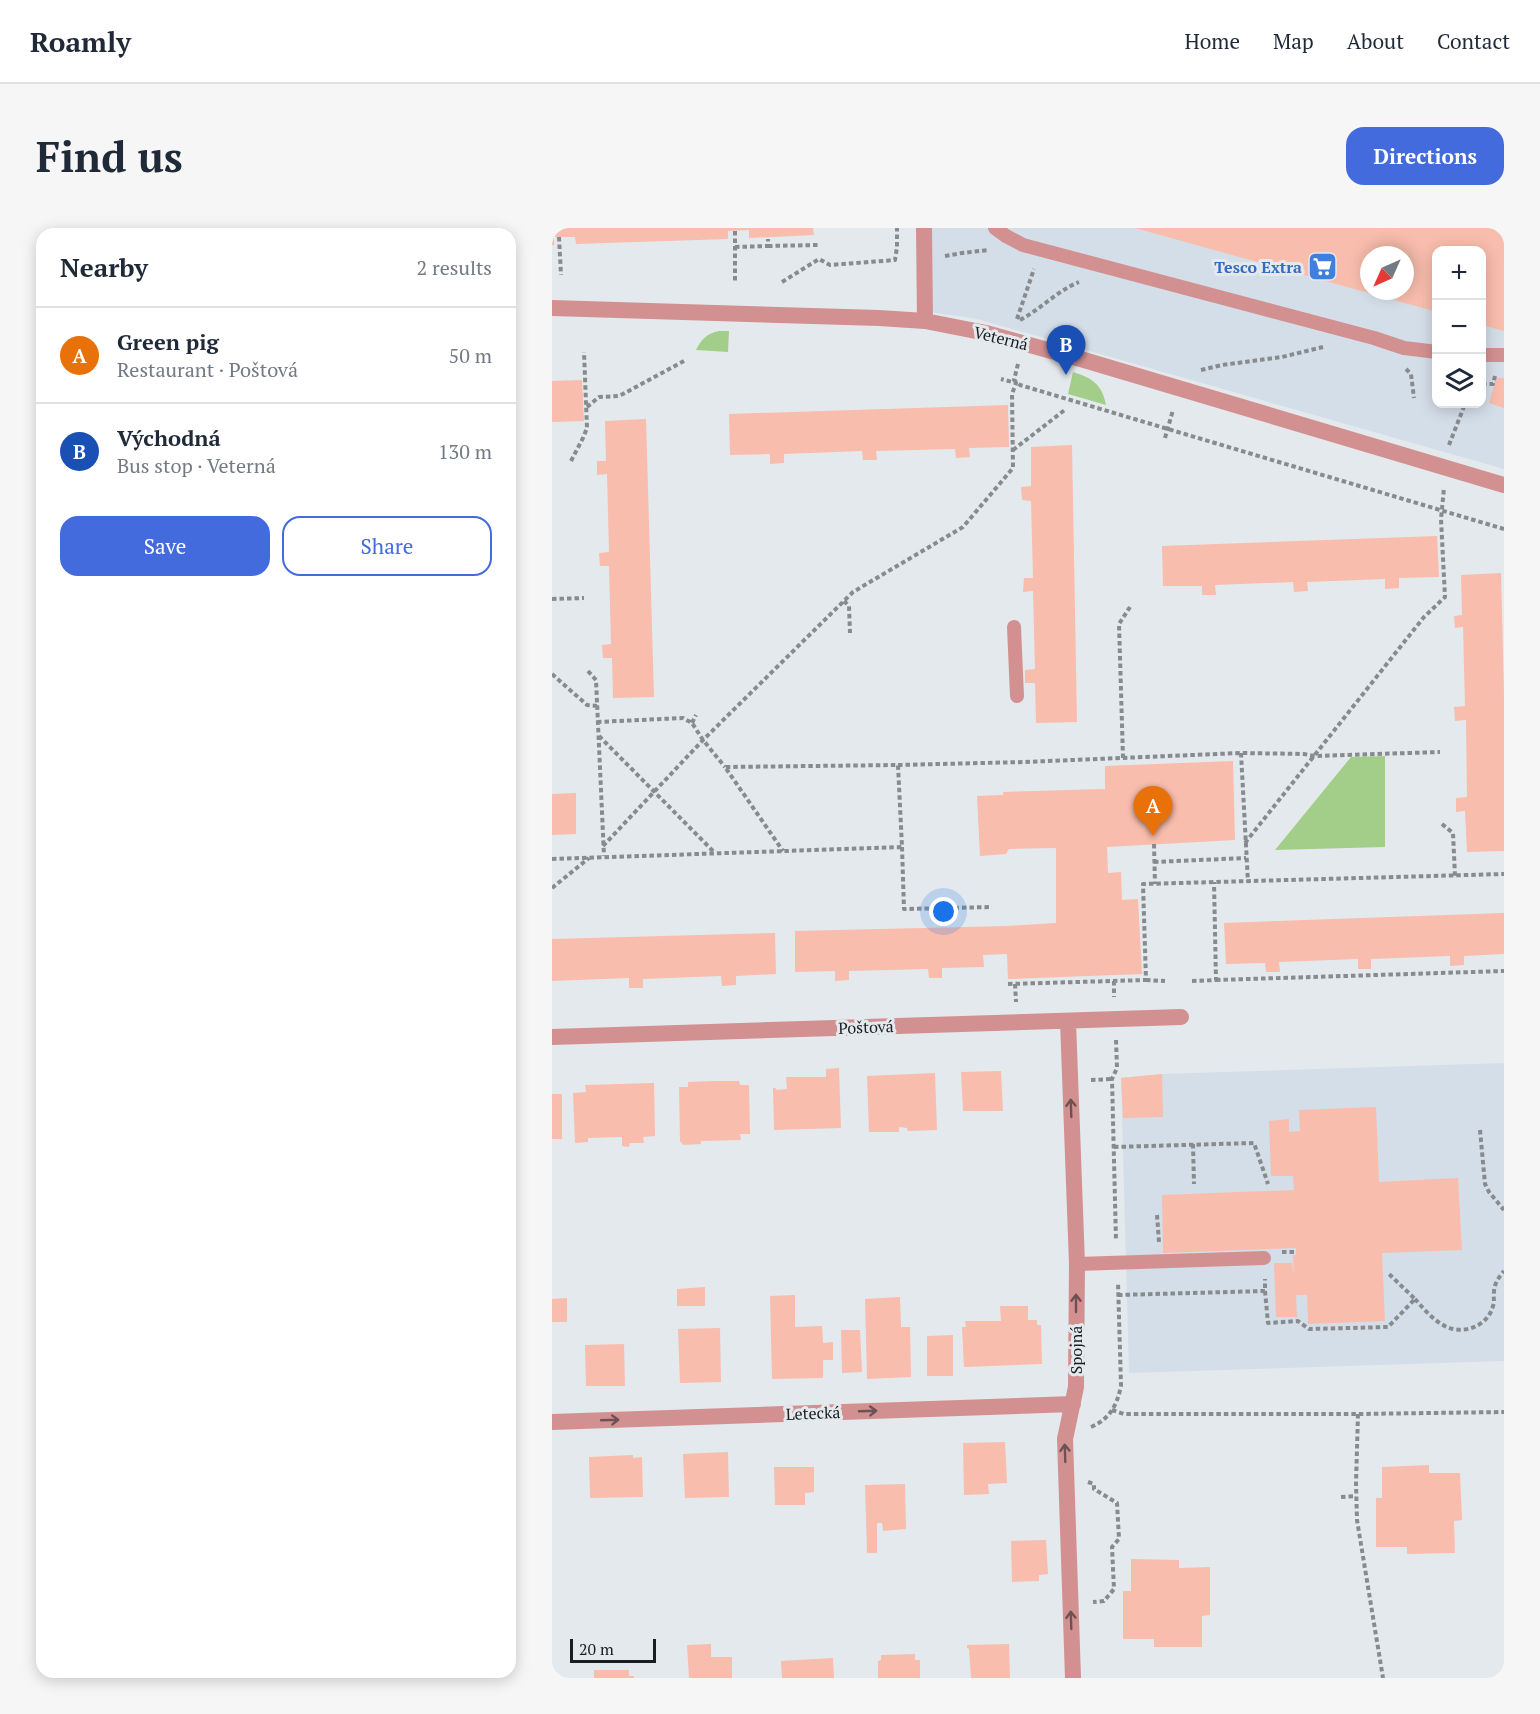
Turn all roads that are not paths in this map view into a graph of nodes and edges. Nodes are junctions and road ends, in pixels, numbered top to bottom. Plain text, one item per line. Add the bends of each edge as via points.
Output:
1 (924, 228) edge
2 (994, 228) edge
3 (552, 308) edge
4 (925, 321) junction
5 (1432, 351) edge
6 (1486, 355) edge
7 (1504, 355) edge
8 (1504, 485) edge
9 (1014, 627) dead end
10 (1017, 696) dead end
11 (1181, 1017) dead end
12 (1068, 1021) junction
13 (552, 1037) edge
14 (1264, 1258) road end
15 (1077, 1264) junction
16 (1073, 1404) junction
17 (552, 1422) edge
18 (1073, 1678) edge

1 - 4 street
2 - 5 lane via 1023,245 1404,348
3 - 4 street, Veterná
4 - 8 street, Veterná via 1003,338
6 - 7 lane
9 - 10 lane
11 - 12 street, Poštová
12 - 13 street, Poštová
15 -> 12 street, Spojná
14 - 15 lane
16 -> 15 street, Spojná
17 -> 16 street, Letecká
18 -> 16 street, Spojná via 1065,1439

